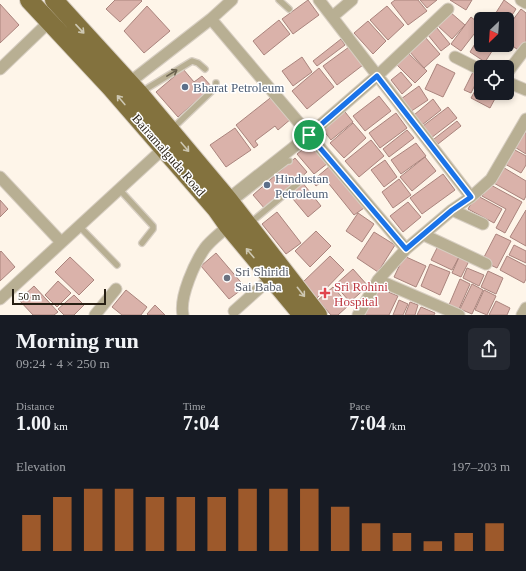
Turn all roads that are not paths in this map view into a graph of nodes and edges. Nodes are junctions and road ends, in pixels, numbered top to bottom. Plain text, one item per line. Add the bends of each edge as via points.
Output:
1 (29, 0) edge
2 (232, 0) edge
3 (279, 0) edge
4 (319, 0) edge
5 (352, 0) edge
6 (521, 0) edge
7 (526, 3) edge
8 (60, 4) edge
9 (289, 9) dead end
10 (448, 9) dead end
11 (332, 17) junction
12 (211, 19) junction
13 (49, 22) junction
14 (526, 48) edge
15 (455, 57) dead end
16 (514, 64) edge
17 (474, 66) edge
18 (0, 69) edge
19 (205, 69) dead end
20 (377, 76) junction
21 (216, 83) dead end
22 (514, 85) edge
23 (135, 88) junction
24 (526, 90) edge
25 (526, 119) edge
26 (170, 130) junction
27 (309, 135) junction
28 (163, 149) junction
29 (289, 161) dead end
30 (0, 177) edge
31 (302, 178) dead end
32 (120, 189) junction
33 (471, 197) junction
34 (230, 201) junction
35 (452, 210) junction
36 (483, 224) dead end
37 (248, 225) junction
38 (79, 226) junction
39 (228, 226) junction
40 (424, 234) junction
41 (61, 242) junction
42 (142, 243) dead end
43 (406, 249) junction
44 (486, 264) dead end
45 (117, 265) dead end
46 (271, 278) junction
47 (378, 280) junction
48 (116, 289) dead end
49 (0, 299) edge
50 (526, 308) edge
51 (234, 311) dead end
52 (95, 315) edge
53 (184, 315) edge
54 (302, 315) edge
55 (318, 315) edge
56 (358, 315) edge
57 (459, 315) edge
58 (522, 315) edge

1 - 13 main road, Bairamalguda Road
2 - 12 street
3 - 9 lane
4 - 11 street
5 - 11 street
6 - 7 street
8 -> 23 main road, Bairamalguda Road
10 - 20 street
11 - 20 street
12 - 23 street
12 - 27 street
13 - 18 street
28 -> 13 main road, Bairamalguda Road via 111,88
14 - 16 street
15 - 17 street
23 -> 19 lane via 192,61
20 - 27 street
20 - 33 street
21 - 26 lane via 216,87
22 - 24 street
23 - 26 main road, Bairamalguda Road
25 - 33 street via 491,179
26 -> 34 main road, Bairamalguda Road
27 - 34 street
27 - 43 street
28 - 32 street
28 - 39 main road, Bairamalguda Road
29 - 34 lane
30 - 41 street
31 - 37 lane
32 - 38 street
32 - 42 lane via 153,226
33 - 35 street
34 - 37 main road, Bairamalguda Road
35 - 36 street
35 - 40 street
37 -> 55 main road, Bairamalguda Road
38 - 41 street
38 - 45 lane
46 -> 39 main road, Bairamalguda Road
39 - 53 street via 206,247 194,267 186,289 182,309
40 - 43 street
40 - 44 street
41 - 49 street
43 - 47 street
46 - 51 street
46 - 54 main road, Bairamalguda Road
47 - 56 street
47 - 57 street
48 - 52 street
50 - 58 street

